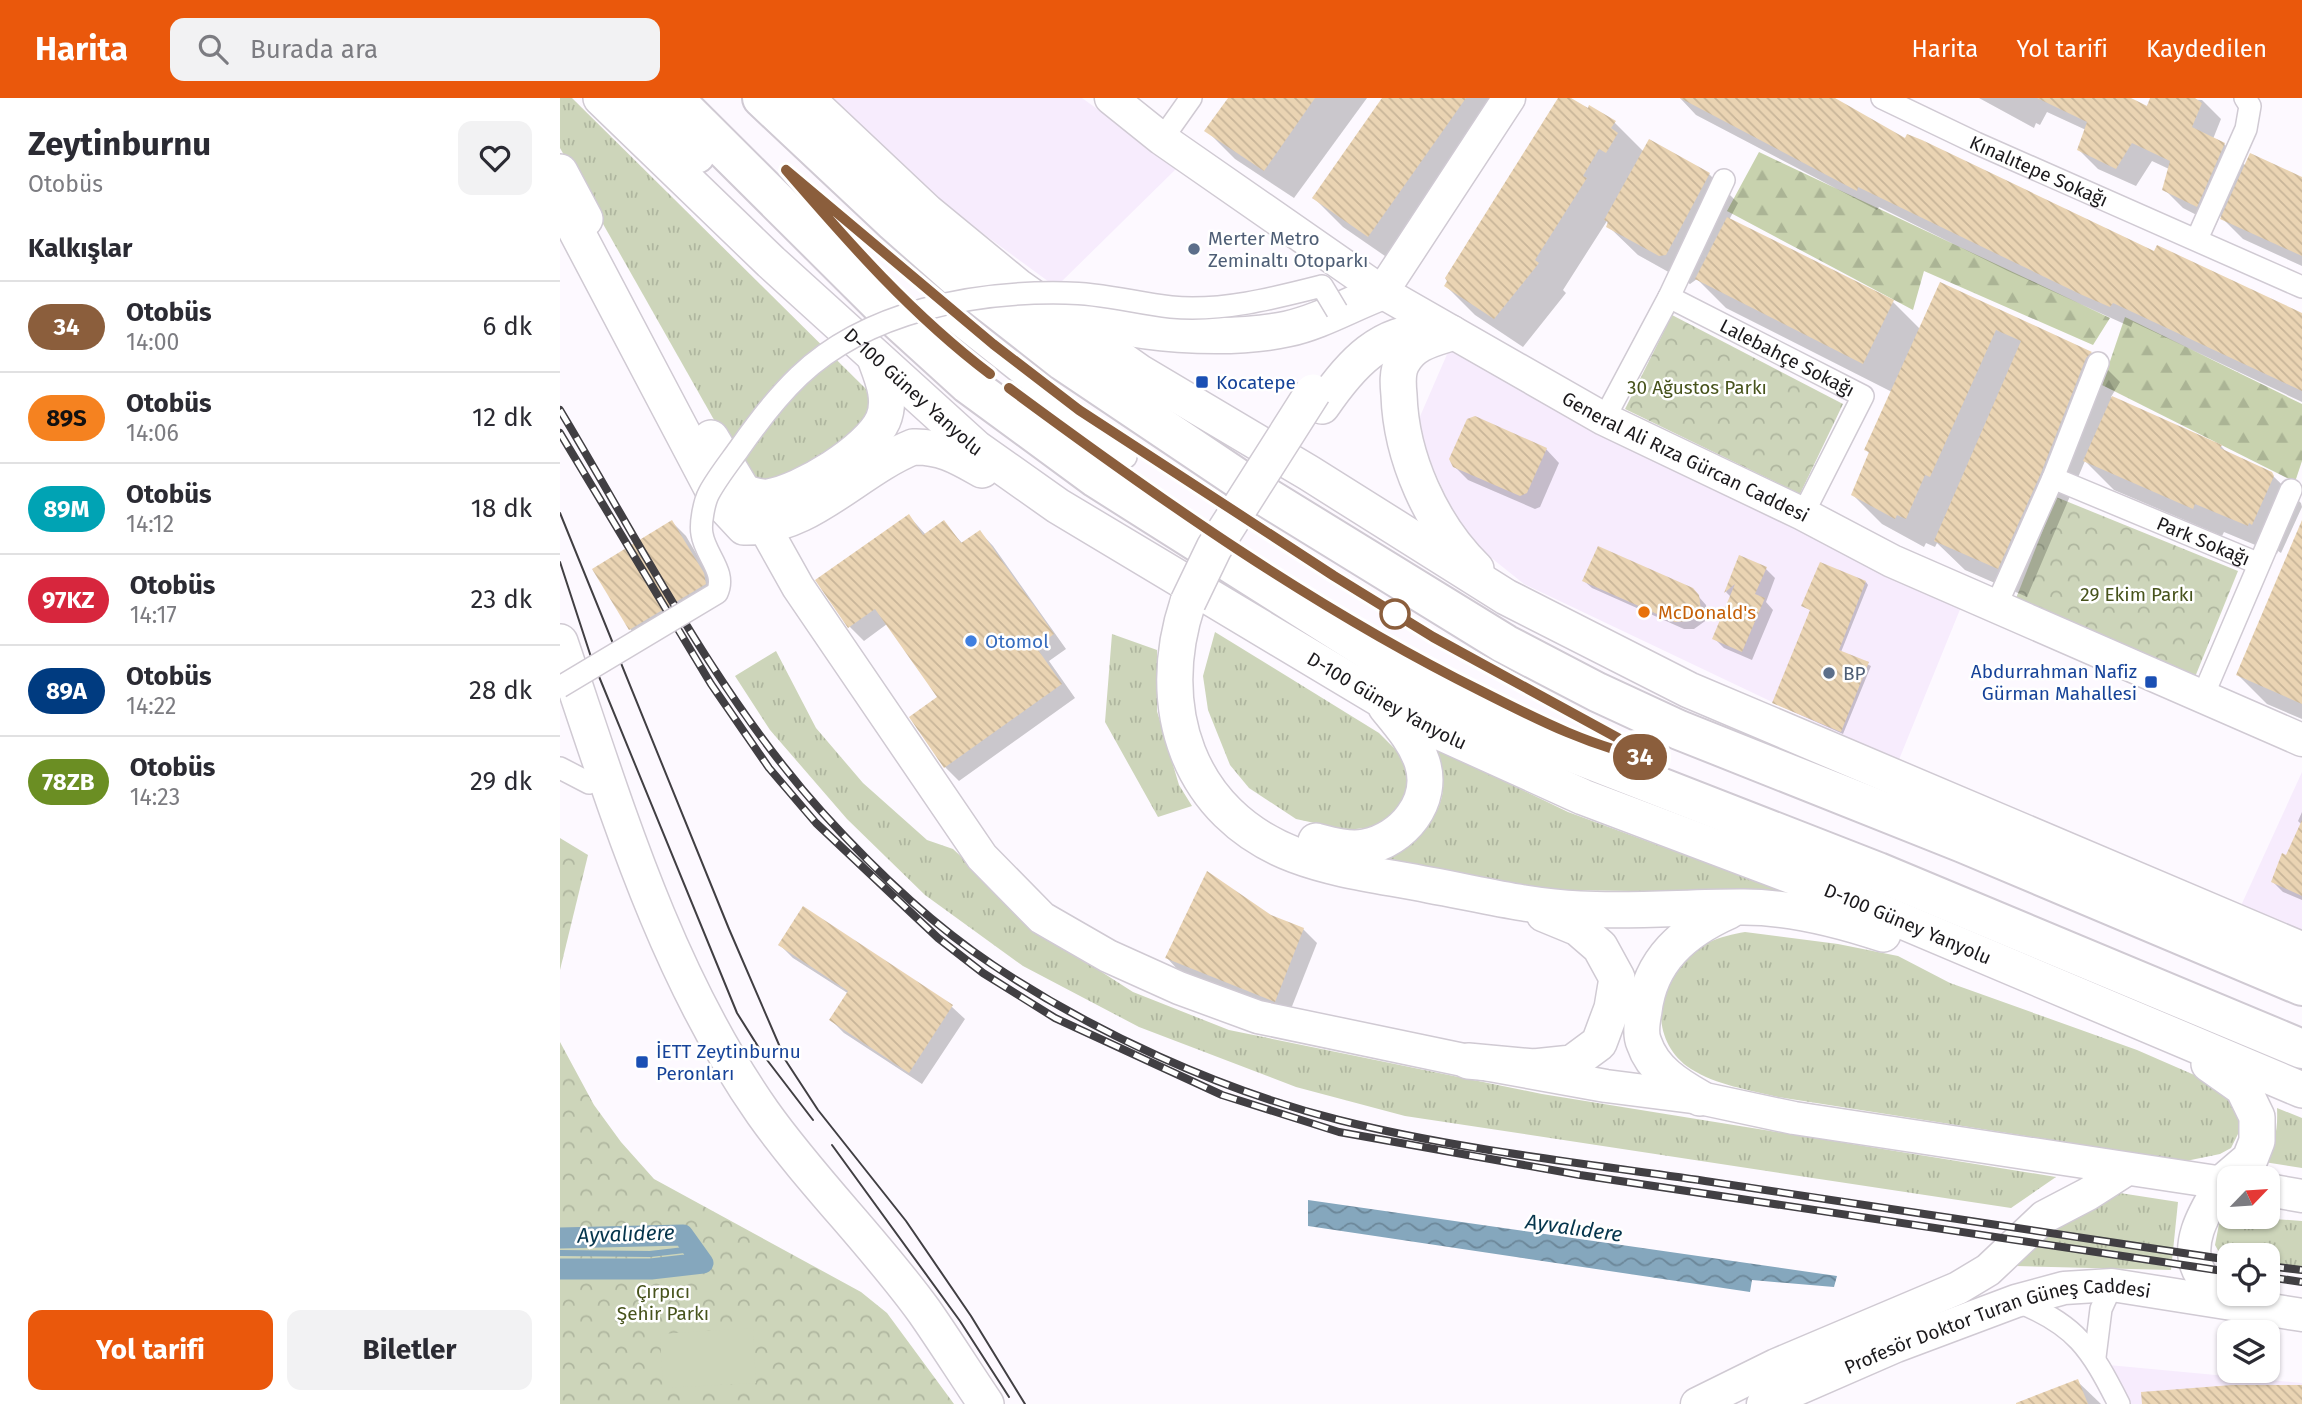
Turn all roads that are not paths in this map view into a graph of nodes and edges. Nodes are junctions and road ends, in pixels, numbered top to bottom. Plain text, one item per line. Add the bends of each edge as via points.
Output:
1 (601, 98) edge
2 (632, 98) edge
3 (673, 98) edge
4 (762, 98) edge
5 (806, 98) edge
6 (1111, 98) edge
7 (1191, 98) edge
8 (1509, 98) edge
9 (1882, 98) edge
10 (2245, 98) edge
11 (1161, 139) junction
12 (560, 172) edge
13 (1724, 180) dead end
14 (560, 200) edge
15 (2197, 239) junction
16 (847, 272) junction
17 (1017, 286) junction
18 (2302, 287) edge
19 (1382, 292) junction
20 (1670, 297) junction
21 (936, 306) junction
22 (1337, 311) junction
23 (1451, 333) junction
24 (874, 358) junction
25 (2098, 363) dead end
26 (1317, 399) junction
27 (1604, 419) junction
28 (1126, 457) dead end
29 (2053, 478) junction
30 (2291, 490) dead end
31 (742, 492) junction
32 (1058, 506) junction
33 (1803, 514) junction
34 (765, 528) junction
35 (2257, 563) junction
36 (1506, 597) junction
37 (1196, 605) junction
38 (1996, 606) junction
39 (560, 642) edge
40 (560, 687) edge
41 (2202, 698) junction
42 (1380, 699) junction
43 (2302, 740) edge
44 (560, 768) edge
45 (589, 783) dead end
46 (1515, 901) junction
47 (1739, 907) junction
48 (2302, 950) edge
49 (1992, 959) junction
50 (2302, 986) edge
51 (2160, 1029) junction
52 (2302, 1049) edge
53 (1468, 1061) junction
54 (2302, 1090) edge
55 (1700, 1098) junction
56 (2242, 1166) edge
57 (2127, 1169) junction
58 (2217, 1182) edge
59 (2280, 1193) edge
60 (2217, 1195) edge
61 (2302, 1196) edge
62 (2112, 1286) junction
63 (2217, 1287) edge
64 (2016, 1301) junction
65 (2217, 1302) edge
66 (2246, 1306) edge
67 (2302, 1315) edge
68 (2095, 1357) junction
69 (986, 1404) edge
70 (1697, 1404) edge
71 (1763, 1404) edge
72 (2119, 1404) edge

1 - 24 main road, D-100 Güney Yanyolu
2 - 16 highway via 754,206
3 - 16 highway
4 - 50 highway via 961,281 1063,361 1258,492 1505,644 1679,730 1976,848
5 - 17 main road via 927,212
6 - 11 main road, General Ali Rıza Gürcan Caddesi
7 - 11 street
8 - 19 main road
9 - 15 street, Kınalıtepe Sokağı
10 - 15 street via 2250,106 2246,129
11 - 19 main road, General Ali Rıza Gürcan Caddesi
12 - 31 main road
13 - 20 street
14 - 34 main road via 717,498 744,527
15 - 18 street, Kınalıtepe Sokağı
16 - 52 highway via 923,345 1032,434 1190,539 1455,700 1542,741 1878,872
17 - 22 main road via 1106,324 1152,331 1286,329
17 - 36 main road via 1139,372
19 - 22 main road
19 - 23 main road, General Ali Rıza Gürcan Caddesi
19 - 26 main road
20 - 27 street
20 - 33 street, Lalebahçe Sokağı via 1863,396
21 - 22 street, bridge via 1005,294 1066,293 1172,307 1210,306 1270,299 1322,286
21 - 28 street
21 - 40 street, bridge via 849,341 800,375 762,415 708,495 702,534 718,572 717,593
23 - 26 main road via 1415,331 1377,345
23 - 27 main road, General Ali Rıza Gürcan Caddesi
23 - 36 main road via 1424,341 1400,365 1399,406 1405,435 1433,511 1465,558
24 - 31 main road via 886,393 883,419 873,435 850,455 787,493 765,498
24 - 32 main road, D-100 Güney Yanyolu via 976,448
25 - 29 street
26 - 37 main road
27 - 33 main road, General Ali Rıza Gürcan Caddesi
29 - 35 street, Park Sokağı
29 - 38 street
30 - 35 street
31 - 34 main road
32 - 34 main road via 954,454 913,447 802,514
32 - 42 main road, D-100 Güney Yanyolu
33 - 38 main road, General Ali Rıza Gürcan Caddesi via 1892,561
34 - 53 main road via 798,587 982,857 1042,918 1108,956 1258,1017
35 - 41 street, Park Sokağı
36 - 48 main road via 1689,691
37 - 42 main road via 1191,697 1214,762 1247,802 1290,832 1343,847 1365,847 1402,829 1414,815 1425,784 1423,763 1409,735
37 - 46 main road via 1173,667 1174,697 1188,753 1214,799 1233,818 1274,845 1331,866
38 - 41 main road, General Ali Rıza Gürcan Caddesi
39 - 69 main road via 626,834 680,969 716,1036 763,1113 923,1310
41 - 43 main road, General Ali Rıza Gürcan Caddesi
42 - 49 main road, D-100 Güney Yanyolu via 1583,797 1824,888
44 - 45 street
46 - 47 main road via 1613,911
46 - 53 main road via 1578,928 1600,947 1617,978 1612,1008 1599,1043 1572,1063 1534,1067
47 - 49 main road via 1802,912 1948,956
47 - 55 main road via 1677,942 1665,954 1645,1000 1643,1042 1648,1052 1670,1081
49 - 51 main road, D-100 Güney Yanyolu
51 - 54 main road, D-100 Güney Yanyolu
51 - 56 main road via 2243,1088 2258,1117 2257,1141
53 - 55 main road
55 - 57 main road via 1794,1118
57 - 58 main road
57 - 70 main road via 2044,1217 1988,1270 1958,1288 1776,1365
59 - 61 main road
60 - 63 main road via 2194,1238 2201,1275
62 - 64 main road, Profesör Doktor Turan Güneş Caddesi via 2064,1287
62 - 65 main road, Profesör Doktor Turan Güneş Caddesi
62 - 68 street via 2101,1309
64 - 68 street via 2064,1324
64 - 71 main road, Profesör Doktor Turan Güneş Caddesi via 1896,1346
66 - 67 main road, Profesör Doktor Turan Güneş Caddesi
68 - 72 street

